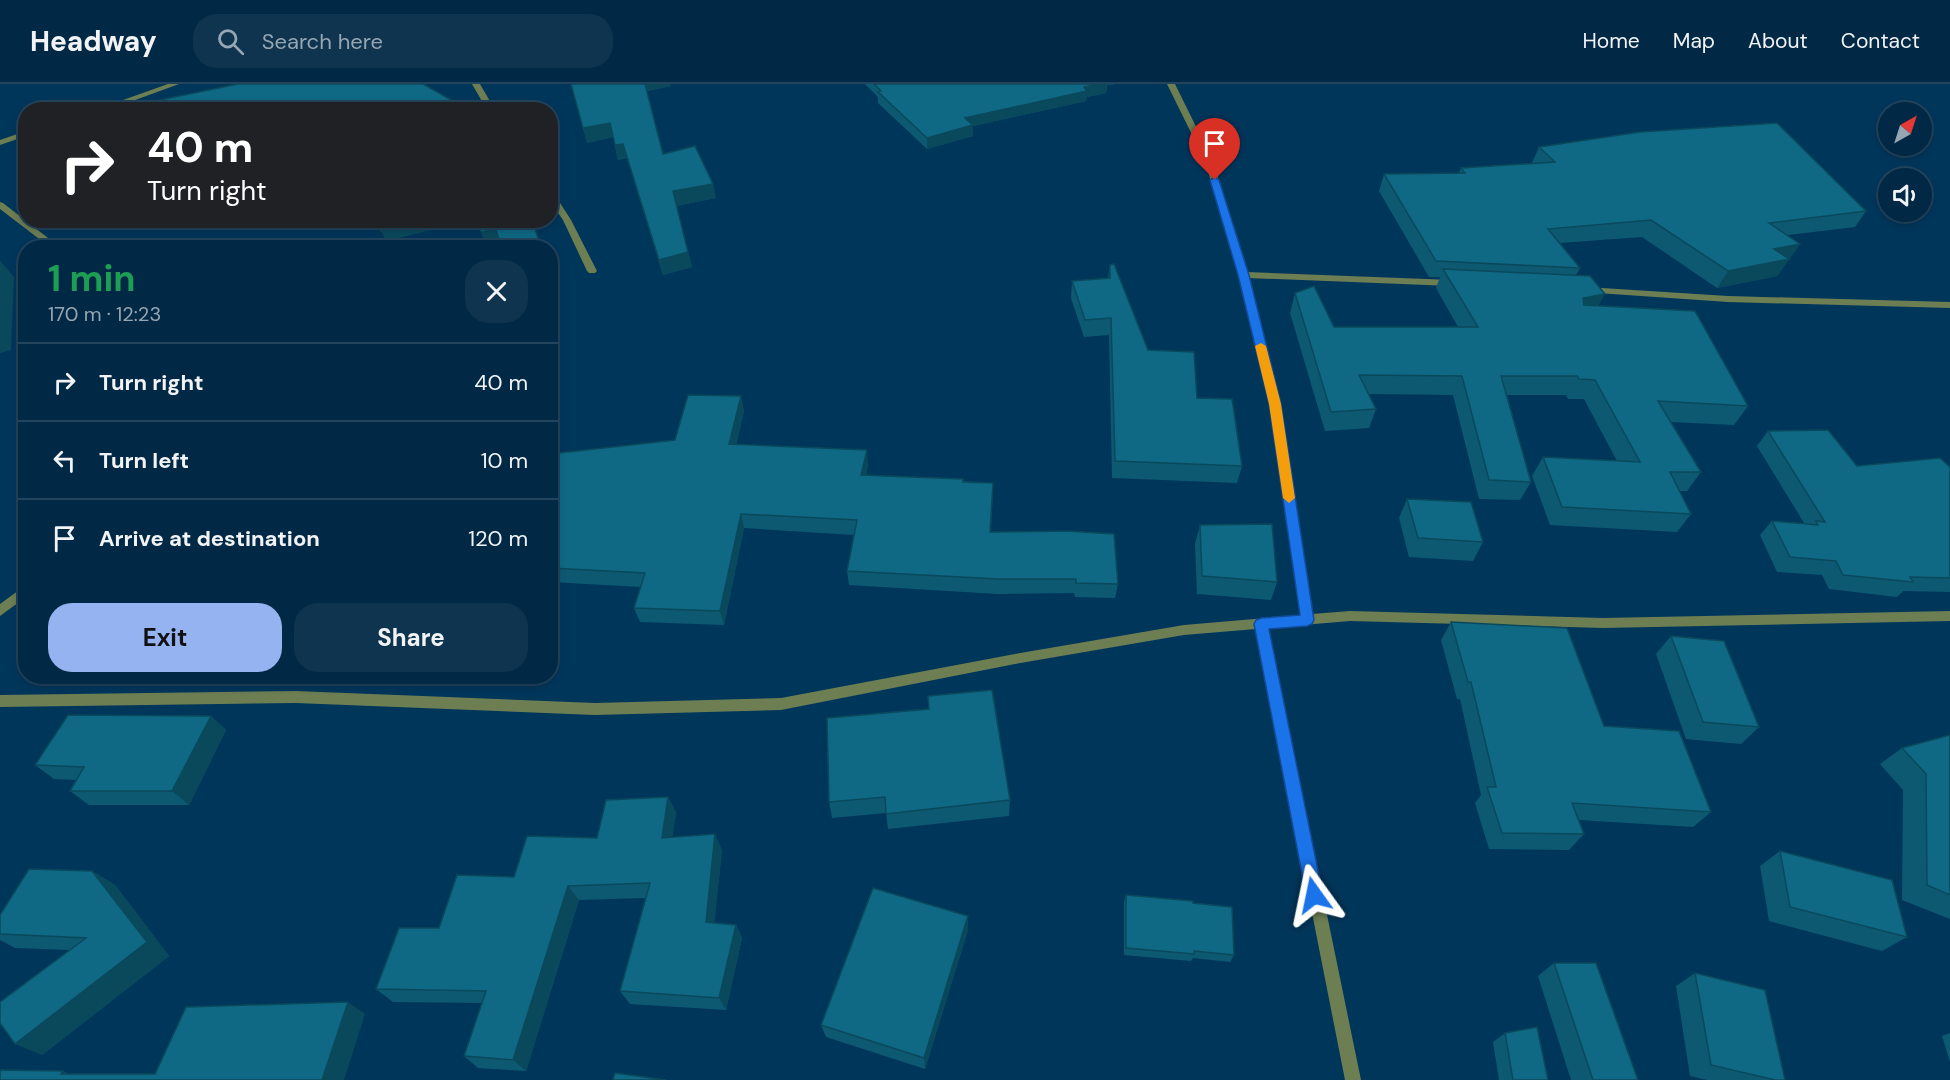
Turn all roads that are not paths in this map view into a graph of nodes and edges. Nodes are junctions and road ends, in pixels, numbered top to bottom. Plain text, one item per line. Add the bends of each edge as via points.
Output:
1 (175, 84) edge
2 (476, 84) edge
3 (1171, 84) edge
4 (122, 102) edge
5 (486, 102) edge
6 (18, 135) edge
7 (1, 140) edge
8 (0, 205) edge
9 (558, 206) edge
10 (18, 219) edge
11 (30, 228) edge
12 (46, 240) edge
13 (592, 271) dead end
14 (1244, 275) junction
15 (1468, 284) edge
16 (1572, 289) edge
17 (1950, 305) edge
18 (18, 596) edge
19 (0, 611) edge
20 (1950, 616) edge
21 (1307, 620) junction
22 (1261, 624) junction
23 (0, 701) edge
24 (1353, 1080) edge

1 - 4 street
2 - 5 street
3 - 14 street via 1209,161
6 - 7 street
8 - 10 street
9 - 13 street
11 - 12 street
14 - 15 street
14 - 21 street via 1275,404
16 - 17 street via 1728,299
18 - 19 street
20 - 21 street via 1603,623 1350,616
21 - 22 street
22 - 23 street via 1162,634 781,704 595,709 296,697
22 - 24 street

